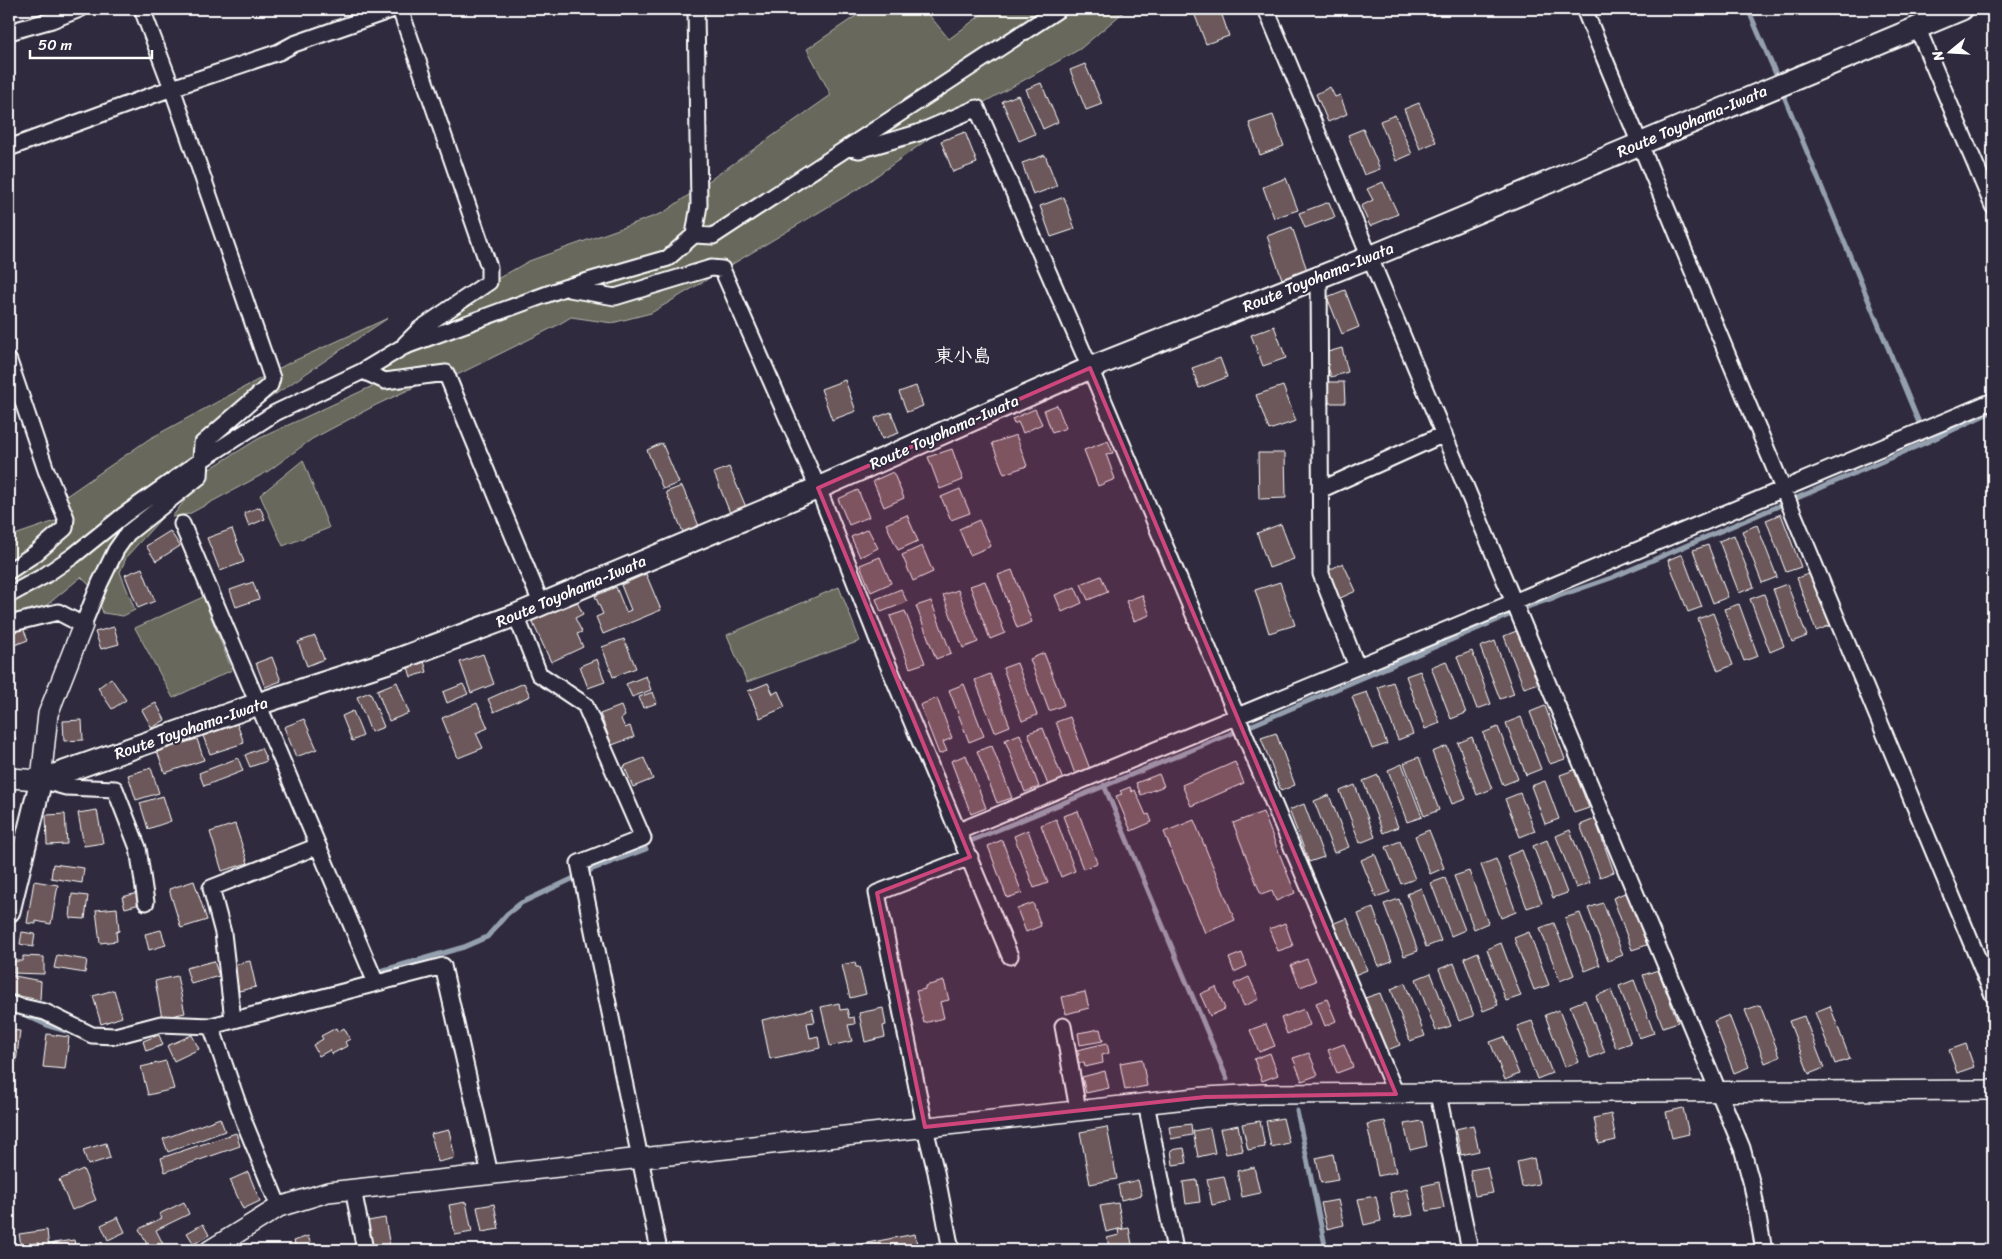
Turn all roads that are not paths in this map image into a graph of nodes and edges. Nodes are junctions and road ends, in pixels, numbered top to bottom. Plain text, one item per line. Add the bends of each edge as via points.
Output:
1 (80, 9) edge
2 (142, 9) edge
3 (394, 9) edge
4 (400, 9) edge
5 (696, 9) edge
6 (1059, 9) edge
7 (1266, 9) edge
8 (1584, 9) edge
9 (1962, 9) edge
10 (1917, 27) junction
11 (9, 32) edge
12 (172, 88) junction
13 (1641, 142) junction
14 (848, 147) junction
15 (9, 148) edge
16 (1993, 206) edge
17 (694, 235) junction
18 (1370, 257) junction
19 (1319, 278) junction
20 (564, 288) junction
21 (402, 347) junction
22 (9, 361) edge
23 (1090, 368) junction
24 (363, 371) junction
25 (1993, 401) edge
26 (1444, 434) junction
27 (200, 461) junction
28 (818, 488) junction
29 (1784, 489) junction
30 (1320, 490) junction
31 (182, 524) dead end
32 (9, 571) edge
33 (9, 595) edge
34 (1514, 602) junction
35 (541, 603) junction
36 (49, 613) junction
37 (516, 615) junction
38 (9, 618) edge
39 (9, 624) edge
40 (83, 626) junction
41 (1357, 667) junction
42 (258, 704) junction
43 (1236, 717) junction
44 (9, 778) edge
45 (41, 780) junction
46 (961, 835) junction
47 (318, 846) junction
48 (969, 855) junction
49 (146, 902) dead end
50 (9, 911) edge
51 (1010, 956) dead end
52 (376, 983) junction
53 (1993, 995) edge
54 (9, 1004) edge
55 (233, 1020) junction
56 (211, 1026) junction
57 (1063, 1026) dead end
58 (1993, 1090) edge
59 (1719, 1092) junction
60 (1396, 1094) junction
61 (1438, 1094) junction
62 (1146, 1103) junction
63 (1078, 1110) junction
64 (925, 1127) junction
65 (640, 1157) junction
66 (490, 1174) junction
67 (353, 1189) junction
68 (279, 1207) junction
69 (210, 1250) edge
70 (365, 1250) edge
71 (659, 1250) edge
72 (951, 1250) edge
73 (1175, 1250) edge
74 (1470, 1250) edge
75 (1764, 1250) edge

1 - 11 street
2 - 12 street
3 - 12 street
4 - 21 street via 489,267 489,282 420,329
5 - 17 street via 699,205
6 - 14 street
7 - 18 street
8 - 13 street
9 - 10 main road, Route Toyohama-Iwata
10 - 13 main road, Route Toyohama-Iwata
10 - 16 street
12 - 15 street
12 - 27 street via 272,378 270,385 202,444
13 - 18 main road, Route Toyohama-Iwata
13 - 29 street
14 - 17 street via 713,236
14 - 23 street via 859,150 918,134 976,108
17 - 20 street via 668,258
18 - 19 main road, Route Toyohama-Iwata
18 - 26 street
19 - 23 main road, Route Toyohama-Iwata
19 - 30 street
20 - 21 street
20 - 28 street via 615,297 711,268 722,269
21 - 24 street
22 - 32 street via 66,518 64,528 36,554
23 - 28 main road, Route Toyohama-Iwata
23 - 43 street
24 - 27 street via 275,412
24 - 35 street via 385,381 446,373
25 - 29 street
26 - 30 street
26 - 34 street
27 - 33 street via 73,556
27 - 40 street via 200,476 128,533 100,583
28 - 35 main road, Route Toyohama-Iwata
28 - 46 street via 881,648
29 - 34 street
29 - 53 street
30 - 41 street via 1321,574
31 - 42 street
34 - 41 street
34 - 59 street
35 - 37 main road, Route Toyohama-Iwata
36 - 38 street
36 - 39 street
36 - 40 street via 58,612
37 - 42 main road, Route Toyohama-Iwata via 401,658
37 - 65 street via 539,674 585,705 643,838 580,863
40 - 45 street via 48,714
41 - 43 street
42 - 45 main road, Route Toyohama-Iwata
42 - 47 street
43 - 46 street
43 - 60 street
44 - 45 street
45 - 49 street via 66,787 115,789 138,848
45 - 50 main road
46 - 48 street
47 - 52 street
47 - 55 street via 211,888 223,933
48 - 51 street
48 - 64 street via 877,893
52 - 55 street
52 - 66 street via 443,966
54 - 56 street via 45,1012 92,1035 115,1036 161,1024
55 - 56 street
56 - 68 street via 245,1124
57 - 63 street
58 - 59 street
59 - 61 street
59 - 75 street via 1742,1148
60 - 61 street
60 - 62 street via 1262,1094
61 - 74 street
62 - 63 street
62 - 73 street
63 - 64 street
64 - 65 street
64 - 72 street
65 - 66 street
65 - 71 street
66 - 67 street
67 - 68 street via 328,1192
67 - 70 street
68 - 69 street

